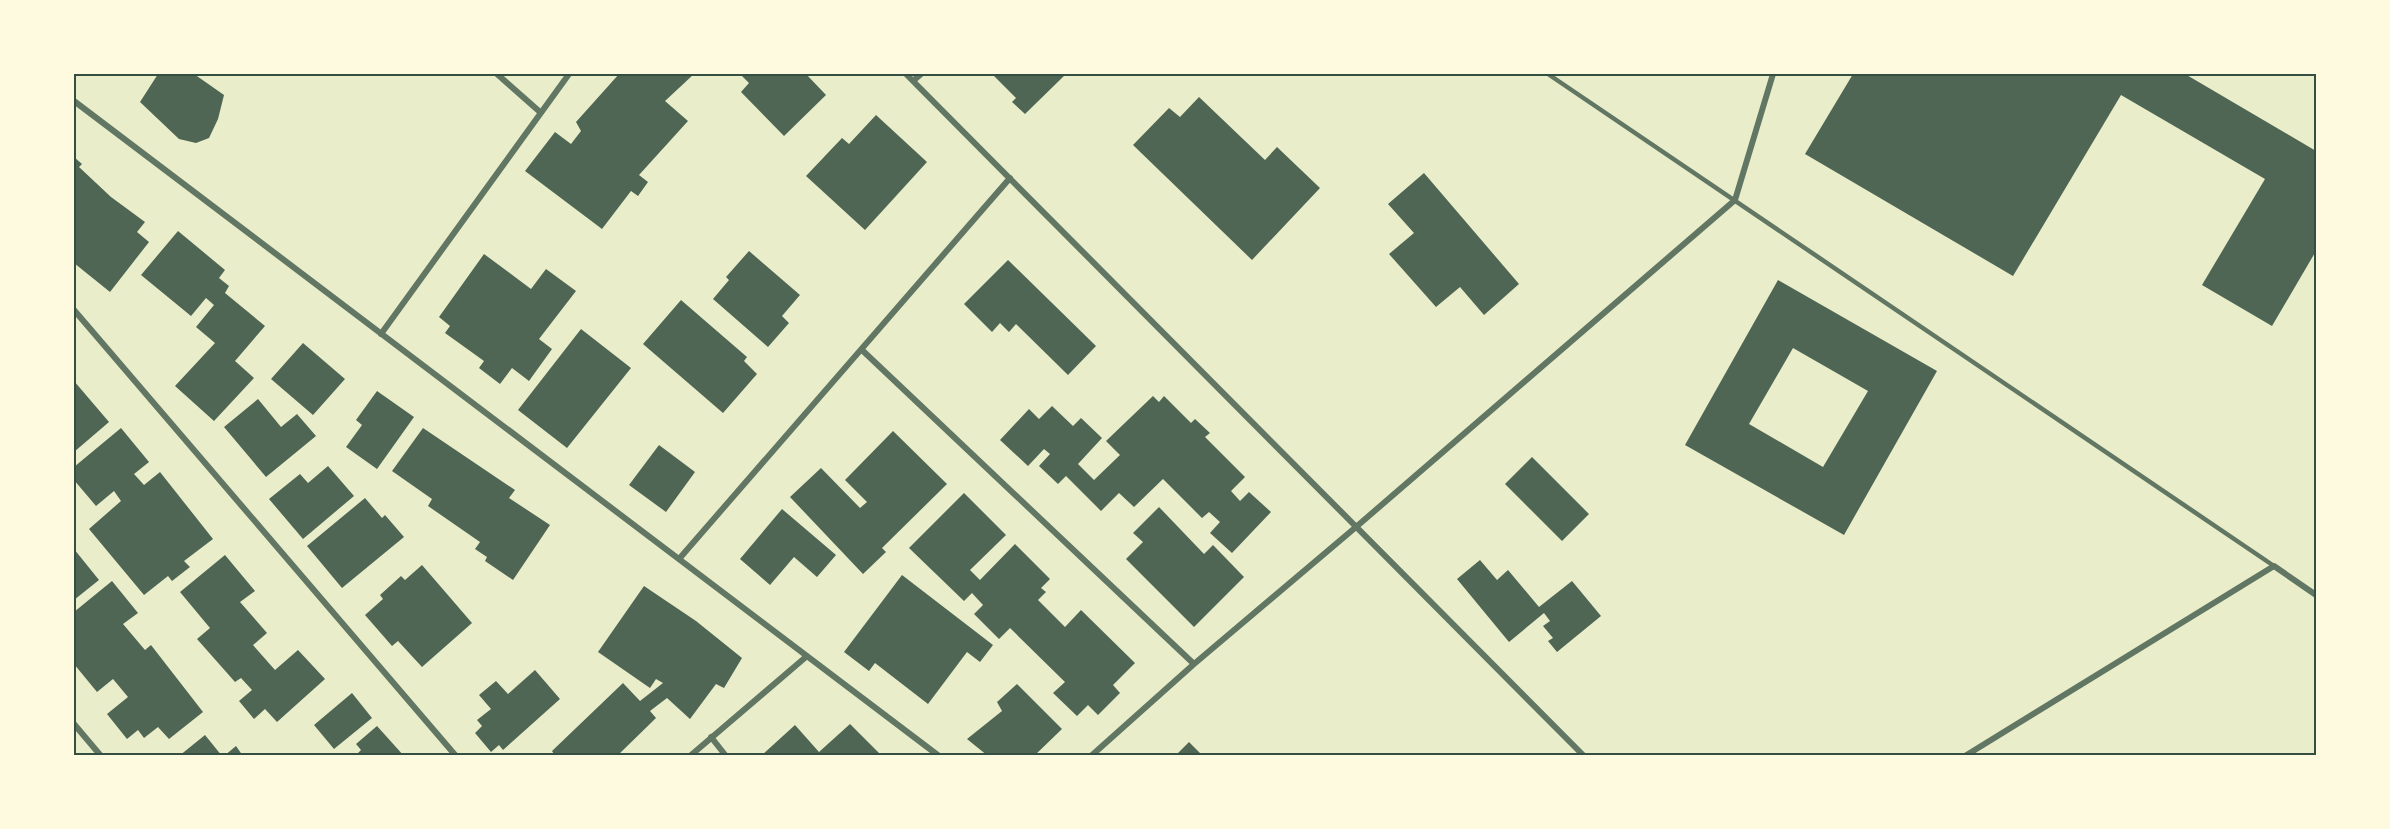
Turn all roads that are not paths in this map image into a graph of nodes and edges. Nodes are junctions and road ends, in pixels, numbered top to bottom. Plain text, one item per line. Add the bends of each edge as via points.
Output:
1 (497, 74) edge
2 (568, 74) edge
3 (906, 74) edge
4 (921, 74) edge
5 (1548, 74) edge
6 (1773, 74) edge
7 (913, 81) junction
8 (74, 101) edge
9 (540, 112) junction
10 (1010, 178) junction
11 (1735, 200) junction
12 (74, 310) edge
13 (381, 334) junction
14 (862, 350) junction
15 (1356, 527) junction
16 (679, 559) junction
17 (2274, 566) junction
18 (2316, 595) edge
19 (807, 656) junction
20 (1194, 664) junction
21 (74, 724) edge
22 (711, 737) junction
23 (101, 756) edge
24 (456, 756) edge
25 (690, 756) edge
26 (726, 756) edge
27 (939, 756) edge
28 (1091, 756) edge
29 (1584, 756) edge
30 (1965, 756) edge

1 - 9 street
2 - 9 street
3 - 7 street
4 - 7 street
5 - 11 lane
6 - 11 street
7 - 10 street
8 - 13 street
9 - 13 street
10 - 14 street
10 - 15 street
11 - 15 street
11 - 17 lane
12 - 24 street
13 - 16 street
14 - 16 street
14 - 20 street
15 - 20 street
15 - 29 street
16 - 19 street
17 - 18 street
17 - 30 street
19 - 22 street
19 - 27 street
20 - 28 street
21 - 23 street
22 - 25 street
22 - 26 street

